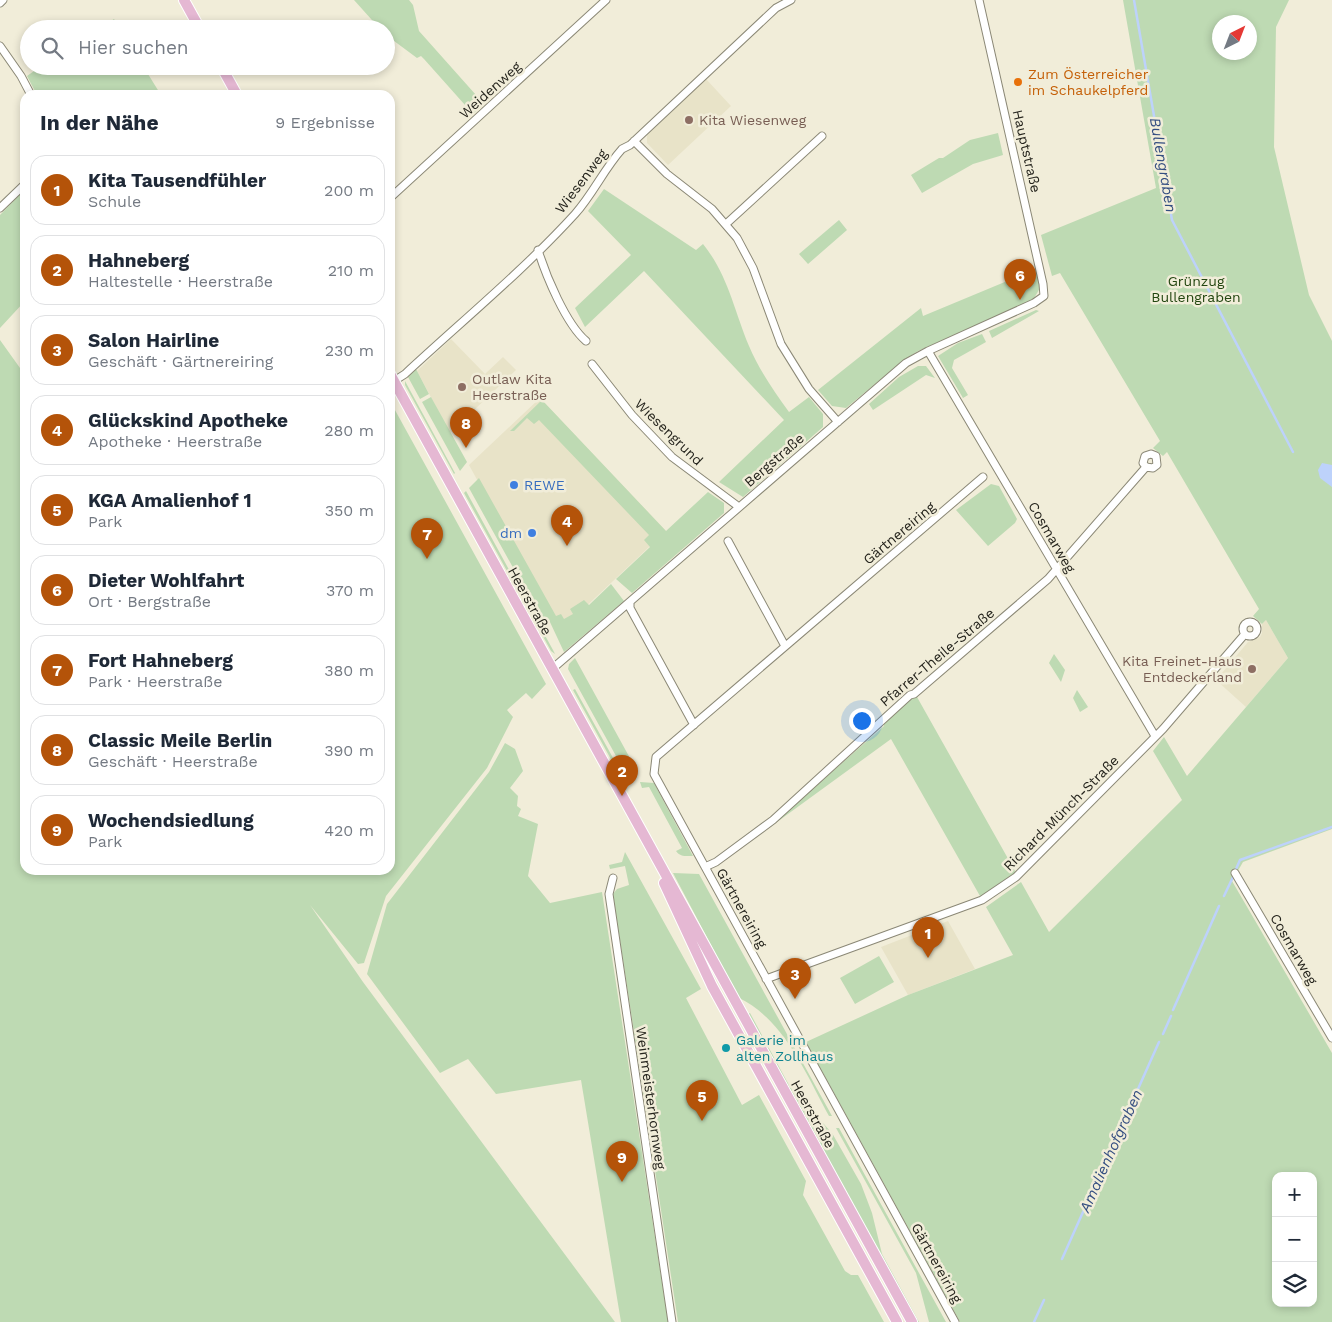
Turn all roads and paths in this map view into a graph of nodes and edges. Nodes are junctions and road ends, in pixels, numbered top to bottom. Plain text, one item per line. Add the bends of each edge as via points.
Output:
1 (3, 0) edge
2 (184, 0) edge
3 (606, 0) edge
4 (791, 0) edge
5 (979, 0) edge
6 (0, 3) edge
7 (195, 20) edge
8 (0, 46) edge
9 (20, 75) edge
10 (20, 75) edge
11 (226, 75) edge
12 (28, 90) edge
13 (233, 90) edge
14 (822, 136) dead end
15 (634, 141) junction
16 (20, 189) edge
17 (395, 193) edge
18 (0, 208) edge
19 (726, 224) junction
20 (538, 250) junction
21 (1034, 303) joint
22 (586, 342) dead end
23 (928, 350) junction
24 (592, 364) dead end
25 (395, 376) edge
26 (395, 382) edge
27 (838, 422) junction
28 (1146, 467) dead end
29 (983, 477) dead end
30 (739, 507) junction
31 (728, 541) dead end
32 (1057, 570) junction
33 (630, 602) junction
34 (1245, 634) dead end
35 (785, 646) junction
36 (552, 669) junction
37 (694, 725) junction
38 (1155, 736) junction
39 (646, 841) junction
40 (705, 867) junction
41 (1235, 873) dead end
42 (613, 878) dead end
43 (766, 978) junction
44 (1332, 1038) edge
45 (672, 1322) edge
46 (897, 1322) edge
47 (912, 1322) edge
48 (955, 1322) edge

1 - 6 street
2 - 7 main road
3 - 17 street, Weidenweg
4 - 15 street, Wiesenweg via 776,8
5 - 21 street, Hauptstraße via 1043,284 1044,296
8 - 10 street
9 - 12 street
11 - 13 main road
14 - 19 street
15 - 19 street
15 - 20 street, Wiesenweg via 615,157 576,213
16 - 18 street
19 - 27 street via 747,254 785,350 810,389
20 - 22 street via 552,287 578,335
20 - 25 street, Wiesenweg via 405,374
21 - 23 street, Bergstraße
23 - 27 street, Bergstraße via 906,363
23 - 32 street, Cosmarweg
24 - 30 street, Wiesengrund via 632,415 672,457
26 - 36 main road, Heerstraße
27 - 30 street, Bergstraße
28 - 32 street, Pfarrer-Theile-Straße
29 - 35 street, Gärtnereiring
30 - 33 street, Bergstraße
31 - 35 street
32 - 38 street, Cosmarweg
32 - 40 street, Pfarrer-Theile-Straße via 910,695 773,820
33 - 36 street, Bergstraße
33 - 37 street via 630,608
34 - 38 street, Richard-Münch-Straße
35 - 37 street, Gärtnereiring
36 - 39 main road, Heerstraße
37 - 40 street, Gärtnereiring via 656,758 653,767
38 - 43 street, Richard-Münch-Straße via 1016,877 985,898
39 - 46 main road, Heerstraße via 712,986
39 - 47 main road, Heerstraße
40 - 43 street, Gärtnereiring
41 - 44 street, Cosmarweg
42 - 45 street, Weinmeisterhornweg via 609,894
43 - 48 street, Gärtnereiring

